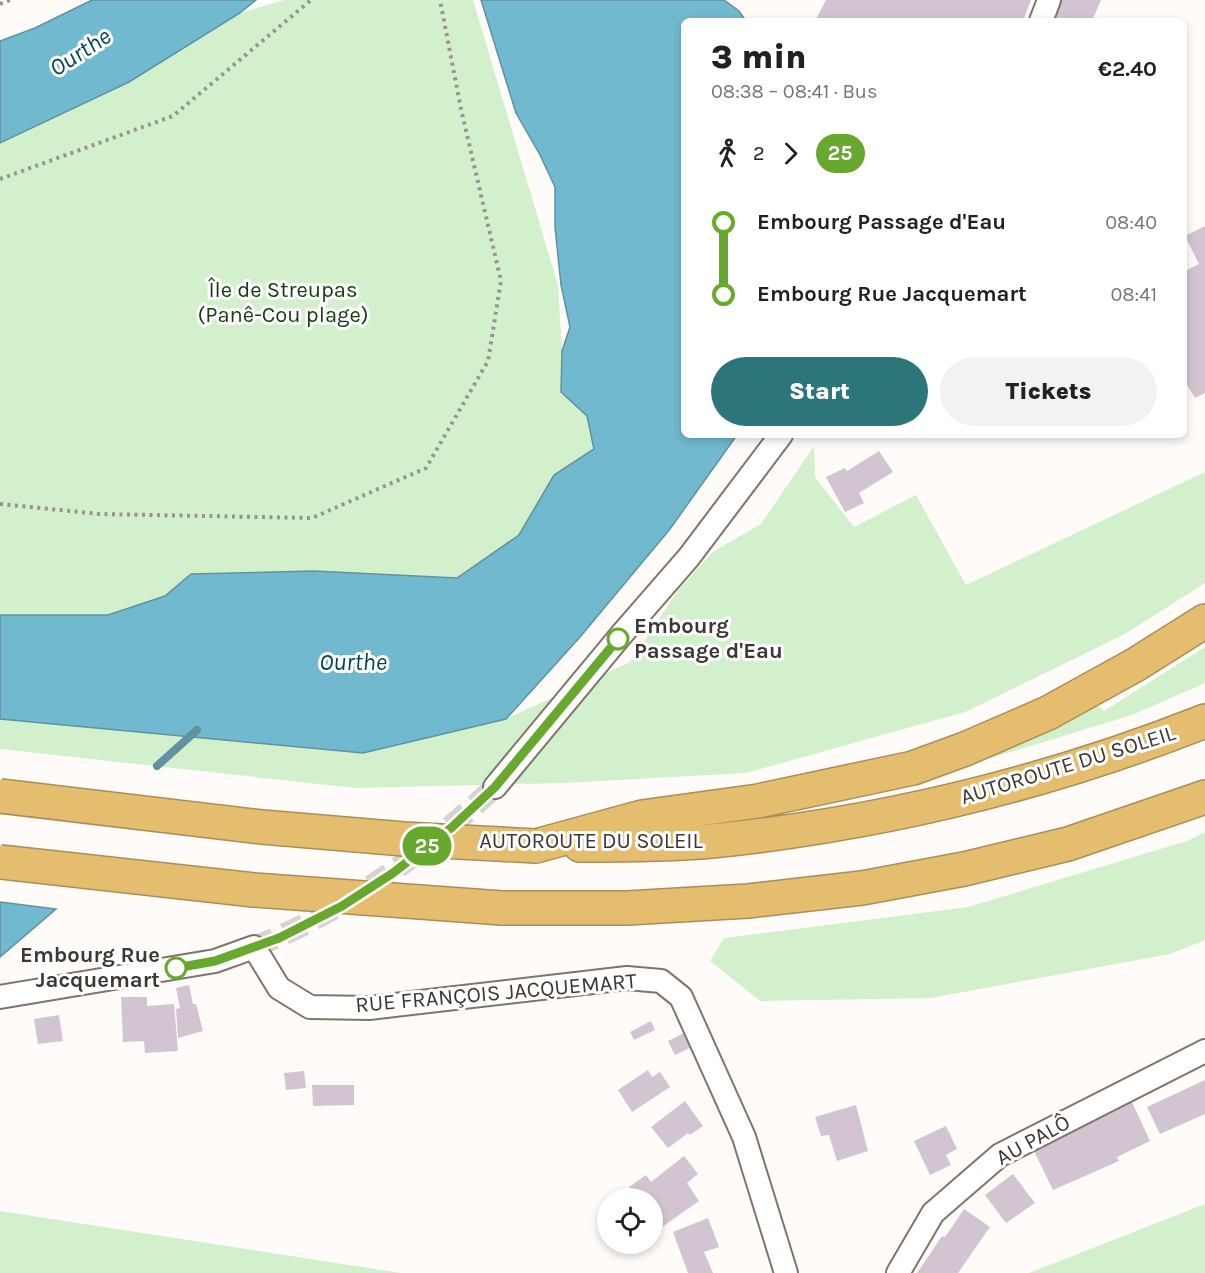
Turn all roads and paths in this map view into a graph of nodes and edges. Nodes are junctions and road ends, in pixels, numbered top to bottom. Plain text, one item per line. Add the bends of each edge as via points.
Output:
1 (10, 0) edge
2 (311, 0) edge
3 (440, 0) edge
4 (1049, 0) edge
5 (0, 4) edge
6 (1042, 18) edge
7 (0, 179) edge
8 (779, 438) edge
9 (0, 504) edge
10 (1205, 621) edge
11 (1205, 721) edge
12 (495, 787) tunnel mouth
13 (0, 796) edge
14 (1205, 797) edge
15 (536, 846) junction
16 (0, 862) edge
17 (0, 998) edge
18 (1205, 1051) edge
19 (786, 1273) edge
20 (898, 1273) edge

1 - 5 path
2 - 7 path via 173,116
3 - 9 path via 501,281 488,361 426,468 312,518 99,514
4 - 6 street
8 - 12 street via 689,557
10 - 15 highway via 1048,713 913,768 758,801 642,817
11 - 15 highway, AUTOROUTE DU SOLEIL via 1047,776 837,825 710,841
13 - 15 highway, AUTOROUTE DU SOLEIL, bridge via 262,827
14 - 16 highway, bridge via 1068,844 964,869 862,888 638,908 502,908 265,891
17 - 19 street, RUE FRANÇOIS JACQUEMART via 215,961 254,947 279,988 310,1007 369,1008 627,978 661,981 681,998 744,1137
18 - 20 street, AU PALÔ via 1000,1155 933,1214

